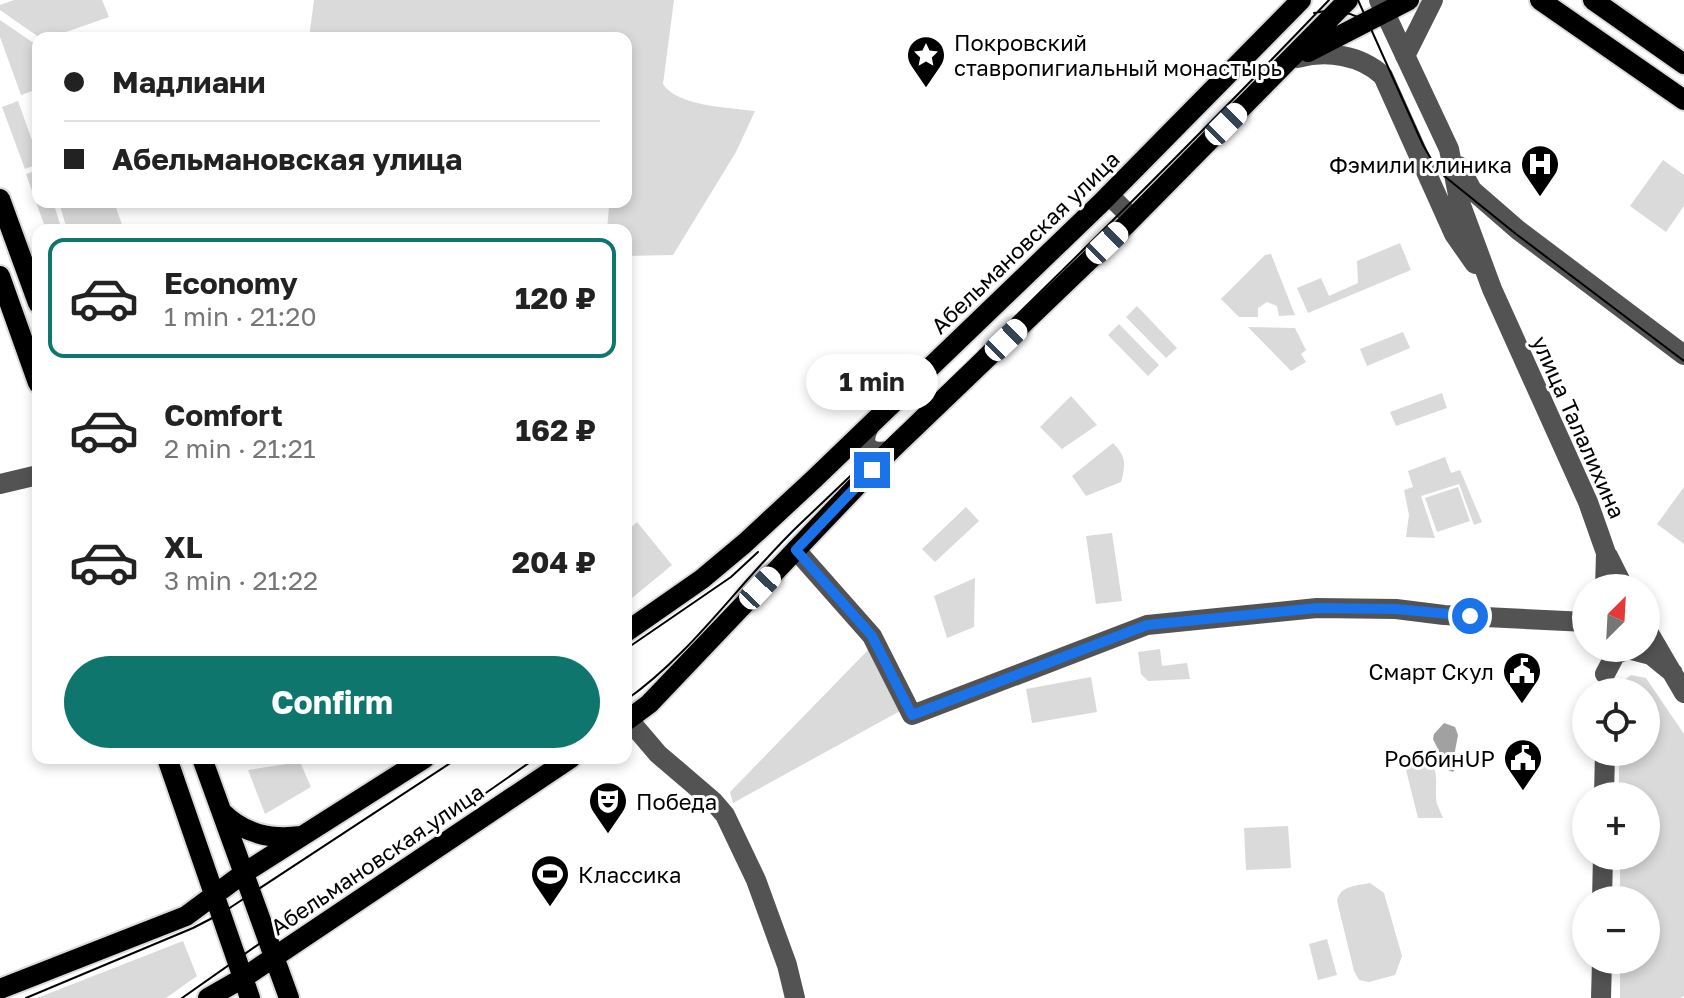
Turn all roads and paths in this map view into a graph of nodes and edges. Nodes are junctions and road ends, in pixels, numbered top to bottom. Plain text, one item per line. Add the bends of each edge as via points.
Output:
1 (1301, 0) edge
2 (1348, 0) edge
3 (1409, 0) edge
4 (1433, 0) edge
5 (1540, 0) edge
6 (1593, 0) edge
7 (1381, 6) edge
8 (1405, 56) junction
9 (1287, 64) junction
10 (1684, 64) edge
11 (1684, 100) edge
12 (1449, 149) junction
13 (1109, 195) junction
14 (0, 199) edge
15 (1466, 209) junction
16 (1132, 218) junction
17 (1511, 226) junction
18 (1476, 247) junction
19 (0, 276) edge
20 (32, 287) edge
21 (1492, 289) junction
22 (1684, 355) edge
23 (32, 366) edge
24 (869, 427) junction
25 (891, 450) junction
26 (32, 476) edge
27 (0, 484) edge
28 (796, 550) junction
29 (1606, 553) junction
30 (1605, 574) edge
31 (1617, 574) edge
32 (1572, 621) edge
33 (632, 628) edge
34 (1660, 651) edge
35 (1673, 673) junction
36 (1607, 678) edge
37 (1684, 693) edge
38 (632, 716) edge
39 (632, 725) edge
40 (169, 764) edge
41 (204, 764) edge
42 (415, 764) edge
43 (562, 764) edge
44 (222, 812) junction
45 (301, 836) junction
46 (244, 873) junction
47 (215, 895) junction
48 (276, 956) junction
49 (1602, 974) edge
50 (246, 988) edge
51 (0, 989) edge
52 (208, 998) edge
53 (289, 998) edge
54 (795, 998) edge
55 (1601, 998) edge

1 - 13 main road, Абельмановская улица
2 - 9 main road
3 - 7 main road
4 - 8 street
5 - 11 main road
6 - 10 main road
7 - 8 street, улица Талалихина
7 - 9 main road
8 - 12 street, улица Талалихина
9 - 15 street, улица Талалихина via 1306,56 1333,55 1377,71 1428,177
9 - 16 main road
12 - 15 street, улица Талалихина
12 - 15 street via 1472,190
13 - 16 street
13 - 24 main road, Абельмановская улица
14 - 20 main road
15 - 17 street
15 - 18 street, улица Талалихина
15 - 21 street, улица Талалихина
16 - 25 main road
17 - 18 street via 1490,224
17 - 22 street
18 - 21 street, улица Талалихина
19 - 23 main road
21 - 29 street, улица Талалихина
24 - 25 street via 865,442 870,451
24 - 33 main road, Абельмановская улица via 745,543
25 - 28 main road
26 - 27 street
28 - 32 street via 872,636 912,715 1147,625 1317,608
28 - 38 main road
29 - 30 street, улица Талалихина
29 - 31 street
34 - 35 street
35 - 36 street via 1651,655 1628,649 1615,655
35 - 37 street
39 - 54 street via 725,815 756,880
40 - 47 main road
41 - 44 main road
42 - 45 main road
43 - 48 main road, Абельмановская улица
44 - 45 main road via 259,835
44 - 46 main road
45 - 46 main road
46 - 47 main road
46 - 48 main road
47 - 50 main road
47 - 51 main road via 186,916
48 - 50 main road, Абельмановская улица
48 - 53 main road
49 - 55 street
50 - 52 main road, Абельмановская улица

